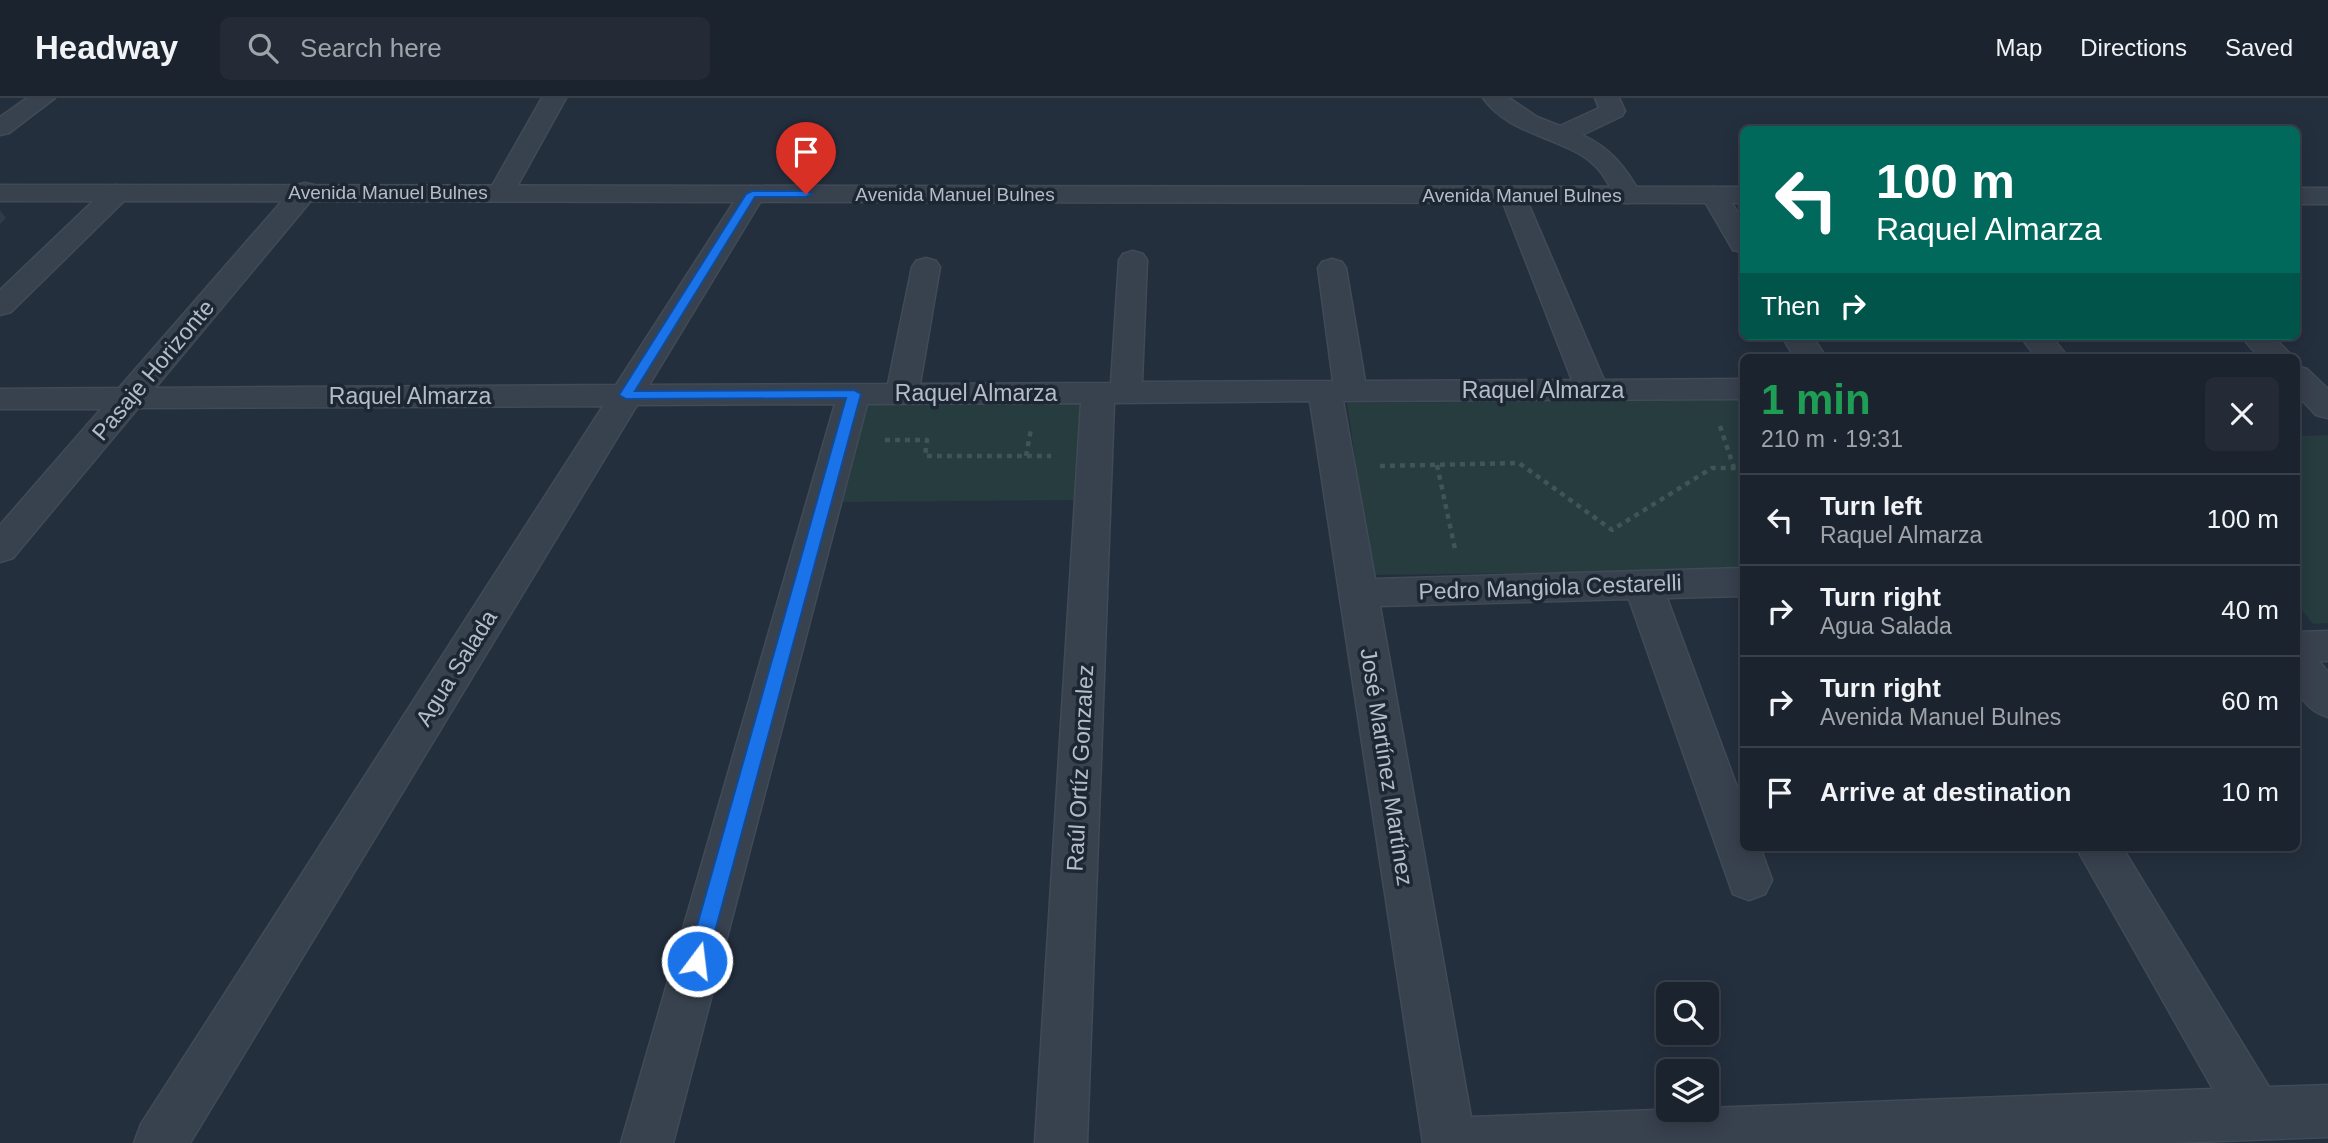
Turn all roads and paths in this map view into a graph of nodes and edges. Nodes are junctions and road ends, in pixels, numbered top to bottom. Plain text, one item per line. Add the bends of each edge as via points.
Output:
1 (43, 98) edge
2 (555, 98) edge
3 (1495, 98) edge
4 (1606, 98) edge
5 (0, 128) edge
6 (1563, 135) junction
7 (305, 191) junction
8 (0, 193) edge
9 (117, 193) junction
10 (501, 193) junction
11 (752, 194) junction
12 (1513, 195) junction
13 (1628, 195) junction
14 (1714, 195) junction
15 (1740, 195) edge
16 (2300, 196) edge
17 (2328, 196) edge
18 (1740, 239) edge
19 (1133, 260) dead end
20 (926, 267) dead end
21 (1332, 268) dead end
22 (0, 306) edge
23 (2038, 340) edge
24 (2260, 340) edge
25 (2050, 354) edge
26 (2274, 354) edge
27 (2300, 380) edge
28 (1740, 389) edge
29 (1592, 390) junction
30 (1338, 391) junction
31 (1112, 392) junction
32 (854, 394) junction
33 (902, 394) junction
34 (626, 395) junction
35 (129, 398) junction
36 (0, 399) edge
37 (2328, 408) edge
38 (2328, 414) edge
39 (2300, 415) edge
40 (842, 440) junction
41 (1095, 456) junction
42 (1437, 465) junction
43 (1337, 466) junction
44 (1740, 468) edge
45 (0, 549) edge
46 (1740, 582) edge
47 (1643, 584) junction
48 (1464, 590) junction
49 (1358, 593) junction
50 (2328, 646) edge
51 (2300, 647) edge
52 (2300, 666) edge
53 (2328, 701) edge
54 (2100, 851) edge
55 (1749, 880) dead end
56 (2328, 1111) edge
57 (2256, 1114) junction
58 (2023, 1133) edge
59 (160, 1143) edge
60 (647, 1143) edge
61 (1061, 1143) edge
62 (1449, 1143) edge
63 (1472, 1143) edge

1 - 5 street
2 - 10 street
3 - 6 street via 1520,118
4 - 6 street via 1613,111
6 - 13 street via 1603,158 1621,177
7 - 9 street, Avenida Manuel Bulnes
7 - 10 street, Avenida Manuel Bulnes
7 - 35 street, Pasaje Horizonte
8 - 9 street, Avenida Manuel Bulnes
9 - 22 street
10 - 11 street, Avenida Manuel Bulnes
11 - 12 street, Avenida Manuel Bulnes
11 - 34 street, Agua Salada
12 - 13 street, Avenida Manuel Bulnes
12 - 29 street
13 - 14 street, Avenida Manuel Bulnes
14 - 15 street, Avenida Manuel Bulnes
14 - 18 street
16 - 17 street
19 - 31 street, Raúl Ortíz Gonzalez
20 - 33 street
21 - 30 street, José Martínez Martínez
23 - 25 street
24 - 26 street
27 - 37 street
28 - 29 street, Raquel Almarza
29 - 30 street, Raquel Almarza
30 - 31 street, Raquel Almarza
30 - 43 street, José Martínez Martínez
31 - 33 street, Raquel Almarza
31 - 41 street, Raúl Ortíz Gonzalez
32 - 33 street, Raquel Almarza
32 - 34 street, Raquel Almarza
32 - 40 street
34 - 35 street, Raquel Almarza
34 - 59 street, Agua Salada
35 - 36 street, Raquel Almarza
35 - 45 street, Pasaje Horizonte
38 - 39 street
40 - 41 path via 927,440 925,456
40 - 60 street
41 - 61 street, Raúl Ortíz Gonzalez
42 - 43 path
42 - 44 path via 1519,463 1612,530 1712,468
42 - 48 path
43 - 49 street, José Martínez Martínez
46 - 47 street, Pedro Mangiola Cestarelli
47 - 48 street, Pedro Mangiola Cestarelli
47 - 55 street
48 - 49 street, Pedro Mangiola Cestarelli
49 - 62 street, José Martínez Martínez
50 - 51 street
52 - 53 street
54 - 57 street
56 - 57 street
57 - 58 street
58 - 63 street

